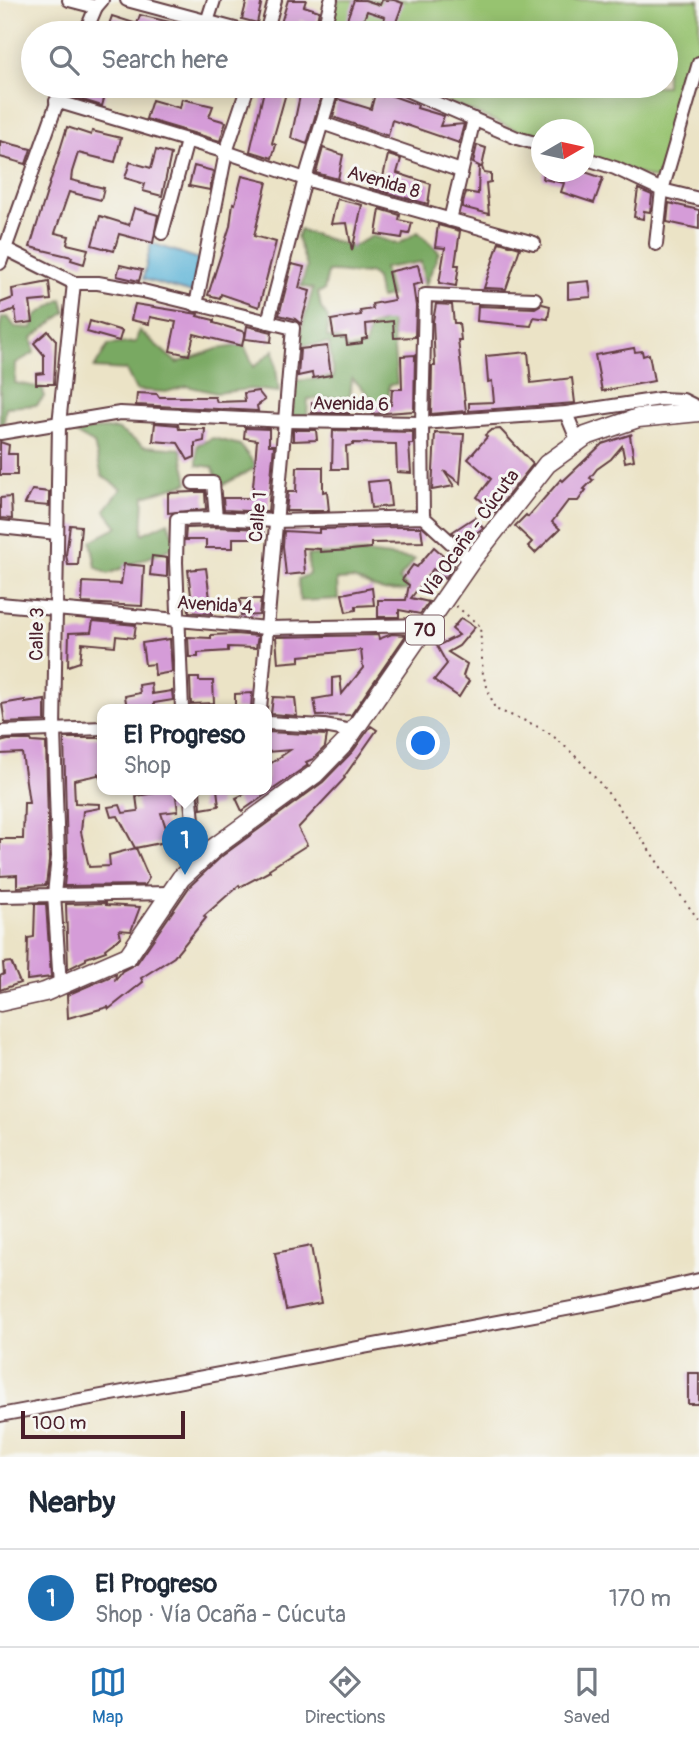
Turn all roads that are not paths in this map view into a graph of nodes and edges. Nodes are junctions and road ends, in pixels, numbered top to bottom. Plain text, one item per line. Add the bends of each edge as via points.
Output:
1 (69, 0) edge
2 (127, 0) edge
3 (214, 0) edge
4 (275, 0) edge
5 (331, 0) edge
6 (99, 4) edge
7 (91, 21) edge
8 (203, 21) edge
9 (207, 21) edge
10 (269, 21) edge
11 (326, 21) edge
12 (699, 63) edge
13 (57, 98) edge
14 (244, 98) edge
15 (330, 98) edge
16 (425, 98) edge
17 (56, 101) junction
18 (474, 119) junction
19 (322, 123) junction
20 (187, 141) junction
21 (531, 142) edge
22 (226, 152) junction
23 (594, 161) edge
24 (461, 171) junction
25 (305, 179) junction
26 (662, 190) junction
27 (699, 199) edge
28 (450, 220) junction
29 (162, 233) dead end
30 (534, 243) dead end
31 (656, 244) dead end
32 (3, 247) edge
33 (0, 263) edge
34 (74, 283) junction
35 (535, 299) dead end
36 (196, 305) junction
37 (268, 322) junction
38 (699, 410) edge
39 (566, 414) junction
40 (286, 421) junction
41 (422, 423) junction
42 (59, 424) junction
43 (0, 433) edge
44 (578, 442) junction
45 (192, 483) dead end
46 (423, 517) junction
47 (216, 518) junction
48 (276, 521) junction
49 (0, 527) edge
50 (57, 533) junction
51 (471, 561) junction
52 (0, 604) edge
53 (56, 607) junction
54 (179, 621) junction
55 (429, 625) junction
56 (267, 628) junction
57 (182, 704) edge
58 (260, 704) edge
59 (272, 723) edge
60 (97, 728) edge
61 (54, 730) junction
62 (352, 731) junction
63 (0, 732) edge
64 (191, 795) edge
65 (197, 863) junction
66 (170, 893) junction
67 (54, 894) junction
68 (0, 896) edge
69 (60, 985) junction
70 (0, 1002) edge
71 (699, 1280) edge
72 (0, 1415) edge

1 - 6 street
2 - 8 street
3 - 9 street
4 - 10 street
5 - 11 street
6 - 7 street
12 - 26 street
13 - 17 street
14 - 22 street
15 - 19 street
16 - 18 street
17 - 20 street, Avenida 8
17 - 32 street
18 - 21 street
18 - 24 street
19 - 24 street
19 - 25 street
20 - 22 street, Avenida 8
20 - 29 street
22 - 25 street, Avenida 8
22 - 36 street
23 - 26 street
24 - 28 street
25 - 28 street, Avenida 8
25 - 37 street
26 - 27 street
26 - 31 street
28 - 30 street, Avenida 8
32 - 33 street
32 - 34 street
34 - 36 street via 143,291
34 - 42 street, Calle 3
35 - 41 street via 425,295
36 - 37 street
37 - 40 street, Calle 1 via 293,328
38 - 39 street, Avenida 6 via 683,400 660,398
38 - 44 main road, Vía Ocaña - Cúcuta / 70 via 638,418
39 - 41 street, Avenida 6
39 - 44 street
40 - 41 street, Avenida 6
40 - 42 street, Avenida 6 via 120,413
40 - 48 street, Calle 1
41 - 46 street
42 - 43 street, Avenida 6
42 - 50 street, Calle 3
44 - 51 main road, Vía Ocaña - Cúcuta / 70 via 547,464
45 - 47 street via 213,482
46 - 48 street
46 - 51 street
47 - 48 street
47 - 54 street via 177,519
48 - 56 street, Calle 1
49 - 50 street
50 - 53 street, Calle 3
51 - 55 main road, Vía Ocaña - Cúcuta / 70
52 - 53 street, Avenida 4
53 - 54 street, Avenida 4
53 - 61 street, Calle 3
54 - 56 street, Avenida 4
54 - 57 street
55 - 56 street, Avenida 4
55 - 62 main road, Vía Ocaña - Cúcuta / 70
56 - 58 street, Calle 1
59 - 62 street
60 - 61 street
61 - 63 street
61 - 67 street, Calle 3 via 58,857
62 - 65 main road, Vía Ocaña - Cúcuta / 70 via 315,774
64 - 65 street
65 - 66 main road, Vía Ocaña - Cúcuta / 70
66 - 67 street
66 - 69 main road, Vía Ocaña - Cúcuta / 70 via 128,956
67 - 68 street
67 - 69 street, Calle 3
69 - 70 main road, Vía Ocaña - Cúcuta / 70
71 - 72 street via 609,1301

